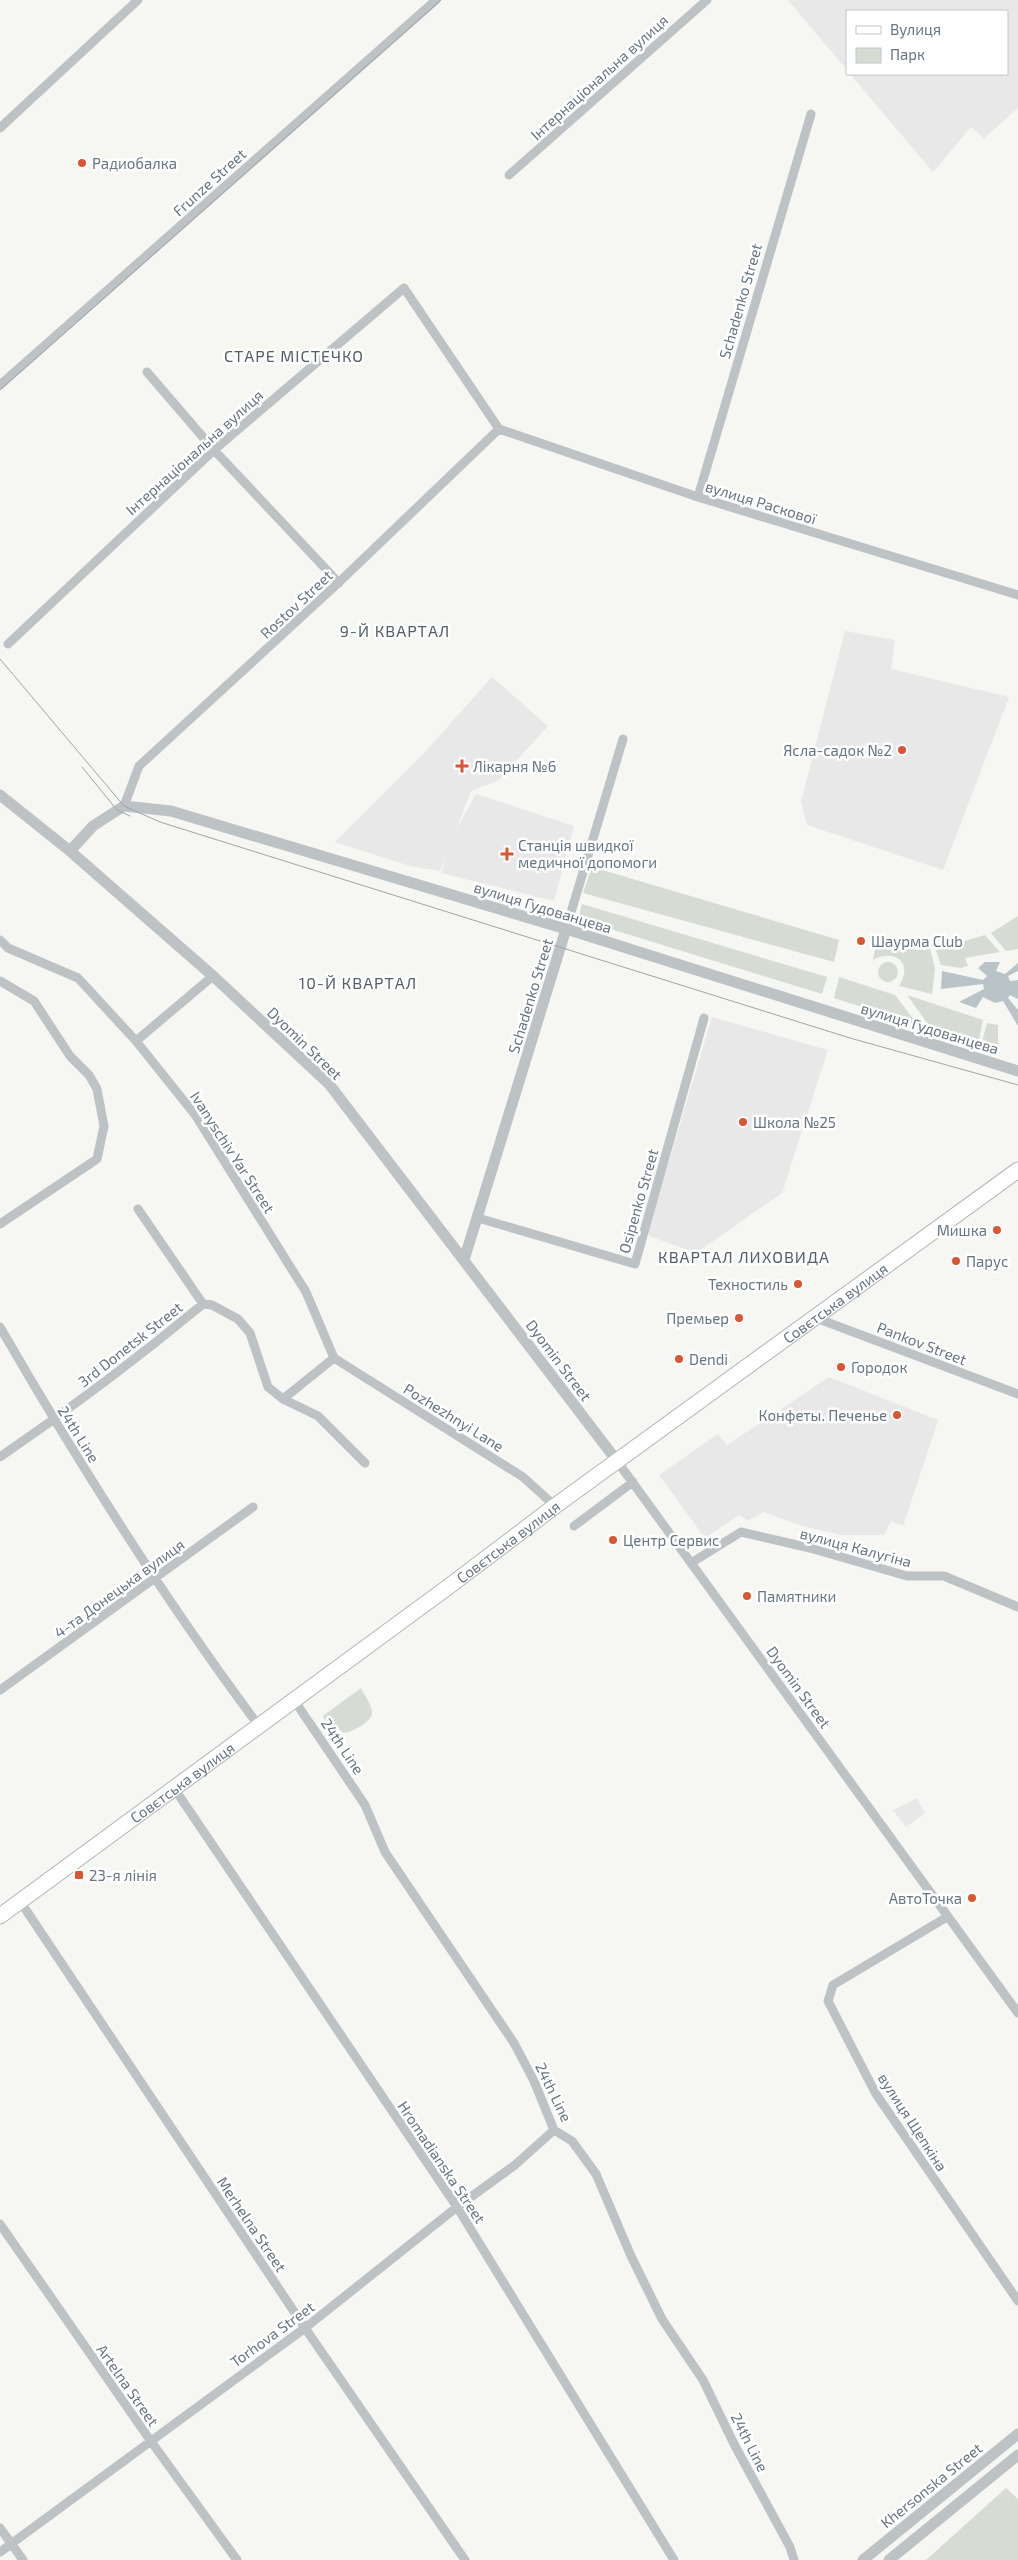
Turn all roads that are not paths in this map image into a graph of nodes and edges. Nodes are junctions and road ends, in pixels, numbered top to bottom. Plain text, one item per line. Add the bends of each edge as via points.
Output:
1 (138, 0) edge
2 (436, 0) edge
3 (708, 0) edge
4 (811, 114) dead end
5 (0, 128) edge
6 (509, 176) dead end
7 (147, 372) dead end
8 (0, 385) edge
9 (499, 429) junction
10 (214, 450) junction
11 (698, 497) junction
12 (339, 583) junction
13 (1018, 595) edge
14 (8, 644) dead end
15 (623, 739) dead end
16 (0, 795) edge
17 (124, 806) junction
18 (70, 851) junction
19 (566, 929) junction
20 (0, 940) edge
21 (212, 976) junction
22 (0, 981) edge
23 (704, 1018) dead end
24 (136, 1041) junction
25 (1018, 1071) edge
26 (1018, 1170) edge
27 (138, 1209) dead end
28 (478, 1218) junction
29 (0, 1224) edge
30 (464, 1260) junction
31 (203, 1304) junction
32 (816, 1318) junction
33 (0, 1327) edge
34 (334, 1358) junction
35 (1018, 1394) edge
36 (283, 1399) junction
37 (54, 1420) junction
38 (0, 1458) edge
39 (617, 1461) junction
40 (365, 1464) dead end
41 (633, 1482) junction
42 (555, 1506) junction
43 (253, 1507) dead end
44 (574, 1526) dead end
45 (691, 1563) junction
46 (156, 1579) junction
47 (1018, 1607) edge
48 (0, 1690) edge
49 (294, 1700) junction
50 (259, 1726) junction
51 (174, 1788) junction
52 (20, 1901) junction
53 (0, 1916) edge
54 (947, 1917) junction
55 (1018, 2013) edge
56 (554, 2130) junction
57 (457, 2207) junction
58 (0, 2224) edge
59 (1018, 2300) edge
60 (305, 2328) junction
61 (1018, 2434) edge
62 (150, 2440) junction
63 (1018, 2455) edge
64 (0, 2528) edge
65 (11, 2544) junction
66 (0, 2552) edge
67 (23, 2560) edge
68 (237, 2560) edge
69 (465, 2560) edge
70 (674, 2560) edge
71 (794, 2560) edge
72 (863, 2560) edge
73 (889, 2560) edge

1 - 5 street
2 - 8 street, Frunze Street
3 - 6 street, Інтернаціональна вулиця
4 - 11 street, Schadenko Street
7 - 10 street
9 - 10 street, Інтернаціональна вулиця via 404,288
9 - 11 street, вулиця Раскової
9 - 12 street, Rostov Street
10 - 12 street
10 - 14 street, Інтернаціональна вулиця
11 - 13 street, вулиця Раскової
12 - 17 street, Rostov Street via 139,766
15 - 19 street, Schadenko Street
16 - 18 street, Dyomin Street
17 - 18 street via 93,826
17 - 19 street, вулиця Гудованцева via 171,811
18 - 21 street, Dyomin Street
19 - 25 street, вулиця Гудованцева
19 - 28 street, Schadenko Street
20 - 24 street, Ivanyschiv Yar Street via 8,948 78,978
21 - 24 street
21 - 30 street, Dyomin Street via 329,1084
22 - 29 street via 34,1001 70,1056 89,1075 97,1089 104,1126 97,1159
23 - 28 street, Osipenko Street via 635,1264
24 - 34 street, Ivanyschiv Yar Street via 196,1116 306,1292
26 - 32 main road, Совєтська вулиця
27 - 31 street
28 - 30 street, Schadenko Street
30 - 39 street, Dyomin Street
31 - 36 street via 212,1305 238,1319 250,1333 268,1387
31 - 37 street, 3rd Donetsk Street
32 - 35 street, Pankov Street
32 - 39 main road, Совєтська вулиця
33 - 37 street, 24th Line
34 - 36 street
34 - 42 street, Pozhezhnyi Lane via 523,1477
36 - 40 street via 318,1416
37 - 38 street, 3rd Donetsk Street
37 - 46 street, 24th Line
39 - 41 street, Dyomin Street
39 - 42 main road, Совєтська вулиця
41 - 44 street
41 - 45 street, Dyomin Street
42 - 49 main road, Совєтська вулиця
43 - 46 street, 4-та Донецька вулиця
45 - 47 street, вулиця Калугіна via 741,1532 907,1576 944,1576
45 - 54 street, Dyomin Street
46 - 48 street, 4-та Донецька вулиця
46 - 50 street, 24th Line
49 - 50 main road, Совєтська вулиця
49 - 56 street, 24th Line via 365,1805 385,1852 514,2043 534,2080
50 - 51 main road, Совєтська вулиця
51 - 52 main road, Совєтська вулиця
51 - 57 street, Hromadianska Street
52 - 53 main road, Совєтська вулиця
52 - 60 street, Merhelna Street
54 - 55 street, Dyomin Street
54 - 59 street, вулиця Щепкіна via 833,1985 828,2001 876,2094
56 - 57 street, Torhova Street via 515,2166
56 - 71 street, 24th Line via 572,2141 596,2174 662,2318 703,2380
57 - 60 street, Torhova Street
57 - 70 street, Hromadianska Street
58 - 62 street, Artelna Street
60 - 62 street, Torhova Street
60 - 69 street, Merhelna Street
61 - 72 street, Khersonska Street
62 - 65 street, Torhova Street
62 - 68 street, Artelna Street
63 - 73 street, Khersonska Street
64 - 65 street
65 - 66 street, Torhova Street
65 - 67 street

